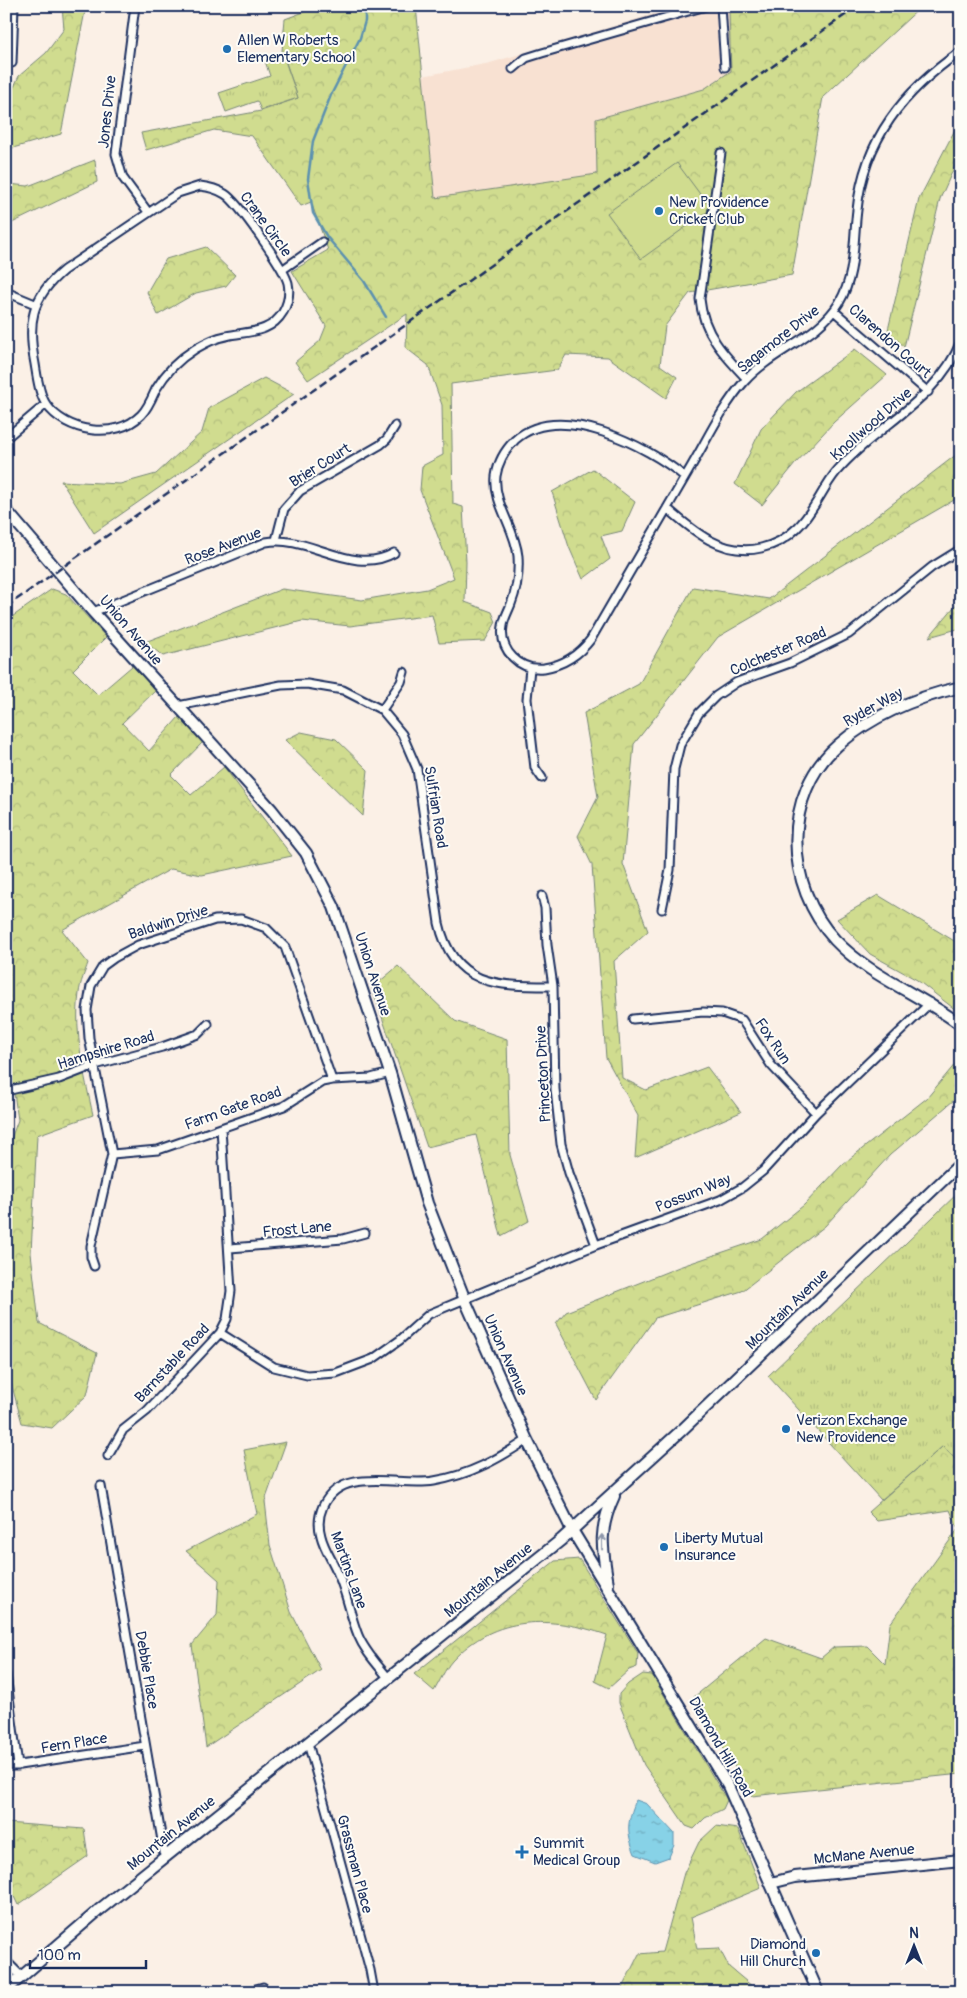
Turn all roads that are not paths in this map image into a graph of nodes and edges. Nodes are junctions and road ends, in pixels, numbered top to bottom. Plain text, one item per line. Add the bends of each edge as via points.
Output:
1 (14, 6) edge
2 (135, 6) edge
3 (706, 6) edge
4 (722, 6) edge
5 (961, 51) edge
6 (12, 63) dead end
7 (725, 66) dead end
8 (513, 69) dead end
9 (721, 153) dead end
10 (148, 212) junction
11 (322, 242) dead end
12 (282, 270) junction
13 (6, 292) edge
14 (35, 304) junction
15 (834, 311) junction
16 (961, 341) edge
17 (746, 379) junction
18 (928, 392) junction
19 (46, 404) junction
20 (395, 426) dead end
21 (6, 438) edge
22 (685, 477) junction
23 (667, 508) junction
24 (6, 510) edge
25 (276, 540) junction
26 (961, 549) edge
27 (394, 553) dead end
28 (94, 612) junction
29 (530, 668) junction
30 (404, 672) dead end
31 (961, 687) edge
32 (178, 706) junction
33 (382, 710) junction
34 (542, 778) dead end
35 (542, 896) dead end
36 (662, 909) dead end
37 (554, 986) junction
38 (930, 1004) junction
39 (632, 1019) dead end
40 (208, 1024) dead end
41 (961, 1024) edge
42 (95, 1065) junction
43 (390, 1073) junction
44 (332, 1080) junction
45 (6, 1090) edge
46 (816, 1114) junction
47 (221, 1128) junction
48 (112, 1154) junction
49 (961, 1163) edge
50 (365, 1233) dead end
51 (596, 1245) junction
52 (230, 1248) junction
53 (94, 1266) dead end
54 (465, 1300) junction
55 (220, 1333) junction
56 (528, 1440) junction
57 (108, 1456) dead end
58 (101, 1486) dead end
59 (616, 1492) junction
60 (572, 1530) junction
61 (609, 1590) junction
62 (6, 1674) edge
63 (389, 1679) junction
64 (308, 1743) junction
65 (146, 1746) junction
66 (18, 1766) junction
67 (6, 1767) edge
68 (165, 1858) junction
69 (961, 1860) edge
70 (771, 1883) junction
71 (6, 1961) edge
72 (21, 1976) junction
73 (263, 1987) dead end
74 (6, 1990) edge
75 (246, 1992) edge
76 (374, 1992) edge
77 (818, 1992) edge

1 - 6 street
2 - 10 street, Jones Drive via 116,154 123,178
3 - 8 street via 542,52 526,58
4 - 7 street
5 - 15 street, Sagamore Drive via 911,91 875,145 861,185 851,272
9 - 17 street via 700,299 701,315 710,335
10 - 12 street, Crane Circle via 186,189 200,186 218,190 235,202
10 - 14 street, Crane Circle via 64,270 48,284
11 - 12 street
12 - 19 street, Crane Circle via 288,282 288,299 276,321 262,330 214,339 190,352 167,373 147,407 132,422 105,431 90,430 74,425
13 - 14 street
14 - 19 street, Crane Circle via 31,336
15 - 17 street, Sagamore Drive via 820,325
15 - 18 street, Clarendon Court
16 - 18 street, Knollwood Drive via 951,362
17 - 22 street, Sagamore Drive via 729,401
18 - 23 street, Knollwood Drive via 841,467 803,522 777,542 753,549 728,549 696,532
19 - 21 street
20 - 25 street, Brier Court via 380,445 300,491 284,509
22 - 23 street, Sagamore Drive
22 - 29 street via 640,446 580,427 541,426 524,433 510,445 501,460 496,484 499,502 514,537 518,570 502,634 511,656
23 - 29 street, Sagamore Drive via 587,644 559,664
24 - 28 main road, Union Avenue
25 - 27 street, Rose Avenue via 367,561 382,560
25 - 28 street, Rose Avenue
26 - 36 street, Colchester Road via 932,567 849,634 790,664 737,682 699,713 685,734 674,769 670,870
28 - 32 main road, Union Avenue
29 - 34 street via 527,699 536,768
30 - 33 street
31 - 38 main road, Ryder Way via 905,704 852,733 837,746 810,782 797,824 799,870 824,925 860,962
32 - 33 street, Sulfrian Road via 307,684 343,690
32 - 43 main road, Union Avenue via 272,810 316,870 342,927
33 - 37 street, Sulfrian Road via 402,734 416,764 439,923 453,958 462,968 489,983
35 - 37 street, Princeton Drive
37 - 51 street, Princeton Drive via 555,1089 561,1144 568,1173
38 - 41 main road, Ryder Way
38 - 46 street, Possum Way
39 - 46 street, Fox Run via 703,1012 722,1013 742,1020 780,1076
40 - 42 street, Hampshire Road via 198,1034
42 - 44 street, Baldwin Drive via 86,1010 91,986 103,966 138,945 215,920 241,919 266,928 285,947
42 - 45 street, Hampshire Road via 59,1079
42 - 48 street, Baldwin Drive
43 - 44 street, Farm Gate Road via 364,1079
43 - 54 main road, Union Avenue via 427,1203
44 - 47 street, Farm Gate Road via 314,1086 284,1106
46 - 51 street, Possum Way via 763,1172 743,1187 720,1200
47 - 48 street, Farm Gate Road via 158,1150
47 - 52 street, Barnstable Road
48 - 53 street, Baldwin Drive via 92,1246
49 - 59 main road, Mountain Avenue
50 - 52 street, Frost Lane via 343,1239
51 - 54 street, Possum Way
52 - 55 street, Barnstable Road via 230,1304
54 - 55 street, Possum Way via 429,1314 374,1359 336,1373 307,1375 274,1367
54 - 56 main road, Union Avenue
55 - 57 street, Barnstable Road via 147,1411 123,1430
56 - 60 main road, Union Avenue
56 - 63 street, Martins Lane via 472,1471 434,1481 351,1482 334,1492 324,1504 319,1521 321,1537 340,1579 359,1636
58 - 65 street, Debbie Place
59 - 60 main road, Mountain Avenue
61 -> 59 main road via 602,1536 606,1512
60 - 61 main road, Diamond Hill Road
60 - 63 main road, Mountain Avenue
61 - 70 main road, Diamond Hill Road via 728,1786
62 - 66 street
63 - 64 main road, Mountain Avenue
64 - 68 main road, Mountain Avenue
64 - 76 street, Grassman Place
65 - 66 street, Fern Place
65 - 68 street, Debbie Place
66 - 67 street, Fern Place
68 - 72 main road, Mountain Avenue
69 - 70 main road, McMane Avenue via 795,1877
70 - 77 main road, Diamond Hill Road
71 - 72 street
72 - 74 main road, Mountain Avenue
73 - 75 street

